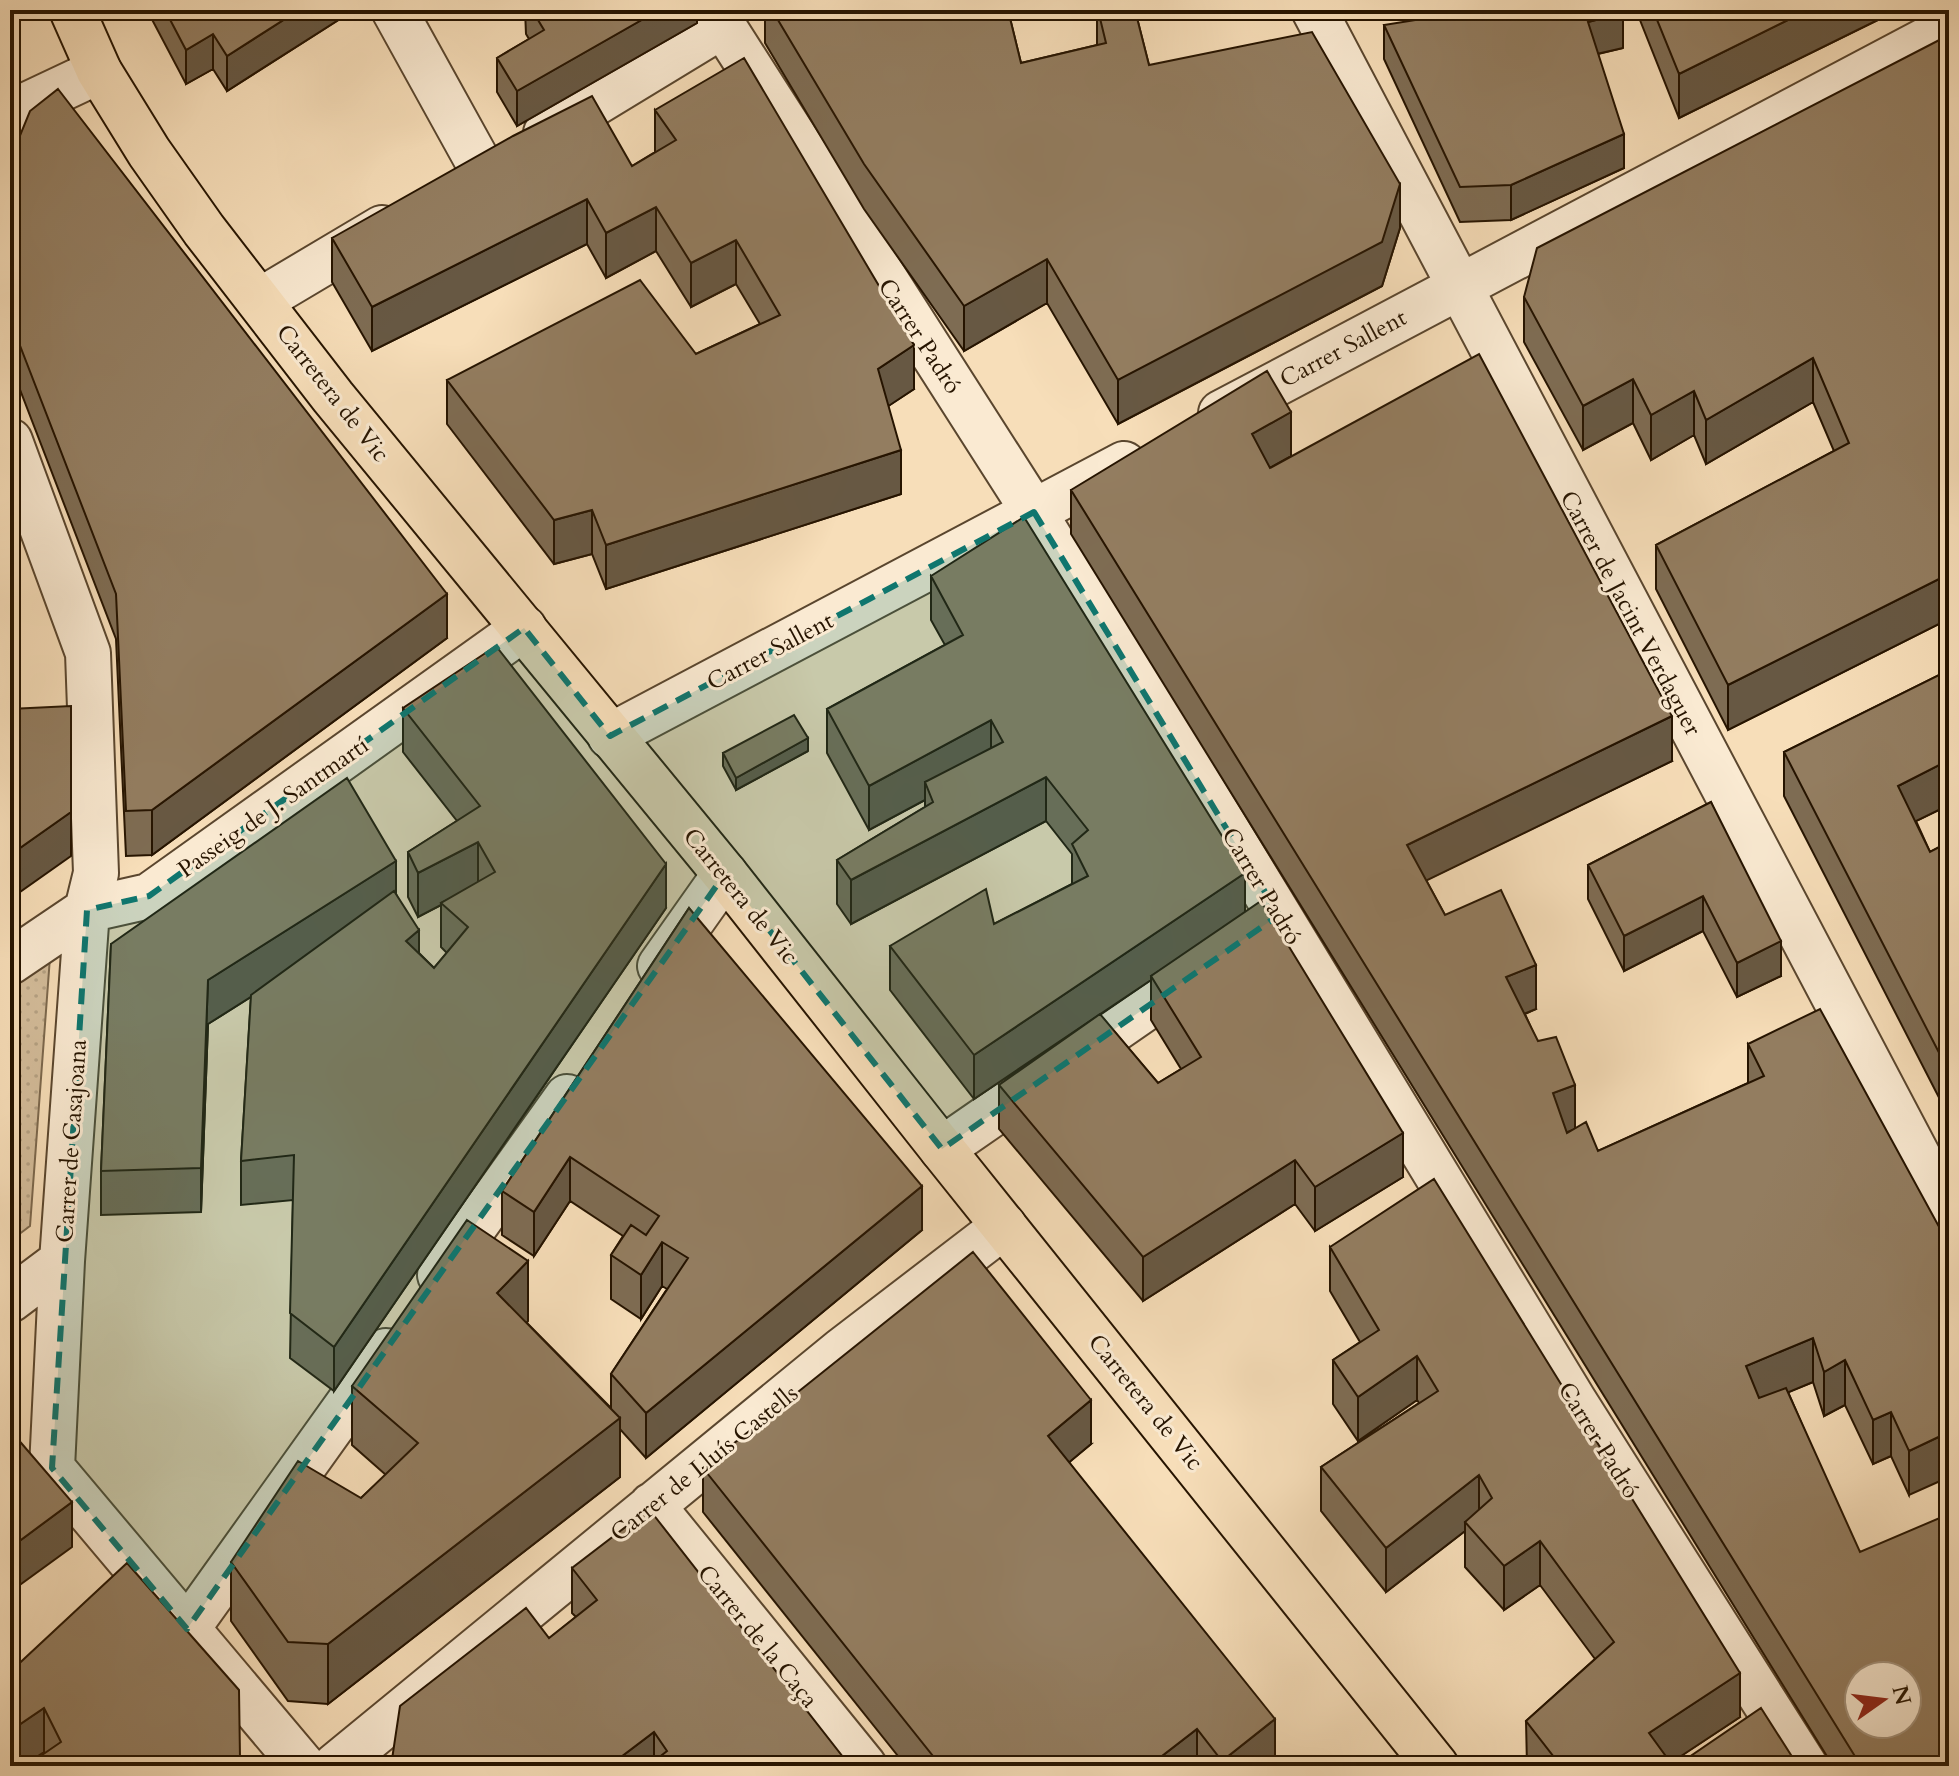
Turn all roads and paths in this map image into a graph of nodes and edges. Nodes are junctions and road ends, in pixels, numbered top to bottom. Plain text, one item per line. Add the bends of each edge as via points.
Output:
1 (72, 10) edge
2 (394, 10) edge
3 (1314, 10) edge
4 (718, 18) edge
5 (1949, 28) edge
6 (99, 71) junction
7 (20, 102) edge
8 (10, 168) edge
9 (414, 210) edge
10 (1459, 287) junction
11 (261, 300) junction
12 (10, 441) edge
13 (1034, 512) junction
14 (524, 628) junction
15 (610, 736) junction
16 (725, 874) junction
17 (87, 910) junction
18 (1279, 915) junction
19 (10, 962) edge
20 (642, 991) edge
21 (586, 1069) edge
22 (942, 1149) junction
23 (1949, 1215) edge
24 (1004, 1226) junction
25 (62, 1261) junction
26 (10, 1300) edge
27 (652, 1505) junction
28 (187, 1629) junction
29 (303, 1766) edge
30 (335, 1766) edge
31 (864, 1766) edge
32 (1436, 1766) edge
33 (1805, 1766) edge

1 - 6 main road, Carretera de Vic
2 - 4 street via 469,179
3 - 10 street, Carrer de Jacint Verdaguer
4 - 13 street, Carrer Padró
5 - 10 street, Carrer Sallent
6 - 7 street
6 - 11 main road, Carretera de Vic via 204,230
7 - 8 street
9 - 11 street
10 - 13 street, Carrer Sallent
10 - 23 street, Carrer de Jacint Verdaguer
11 - 14 main road, Carretera de Vic via 333,397
12 - 17 street, Carrer de Casajoana via 88,653 96,873
13 - 15 street, Carrer Sallent
13 - 18 street, Carrer Padró
14 - 15 main road, Carretera de Vic
14 - 17 street, Passeig de J. Santmartí via 149,896
15 - 16 main road, Carretera de Vic
16 - 20 street
16 - 22 main road, Carretera de Vic
17 - 19 street, Passeig de J. Santmartí
17 - 25 street, Carrer de Casajoana
18 - 22 street
18 - 33 street, Carrer Padró via 1574,1401
21 - 28 street
22 - 24 main road, Carretera de Vic
24 - 27 street, Carrer de Lluís Castells
24 - 32 main road, Carretera de Vic
25 - 26 street
25 - 28 street, Carrer de Casajoana via 52,1468
27 - 30 street, Carrer de Lluís Castells
27 - 31 street, Carrer de la Caça
28 - 29 street, Carrer de Casajoana

